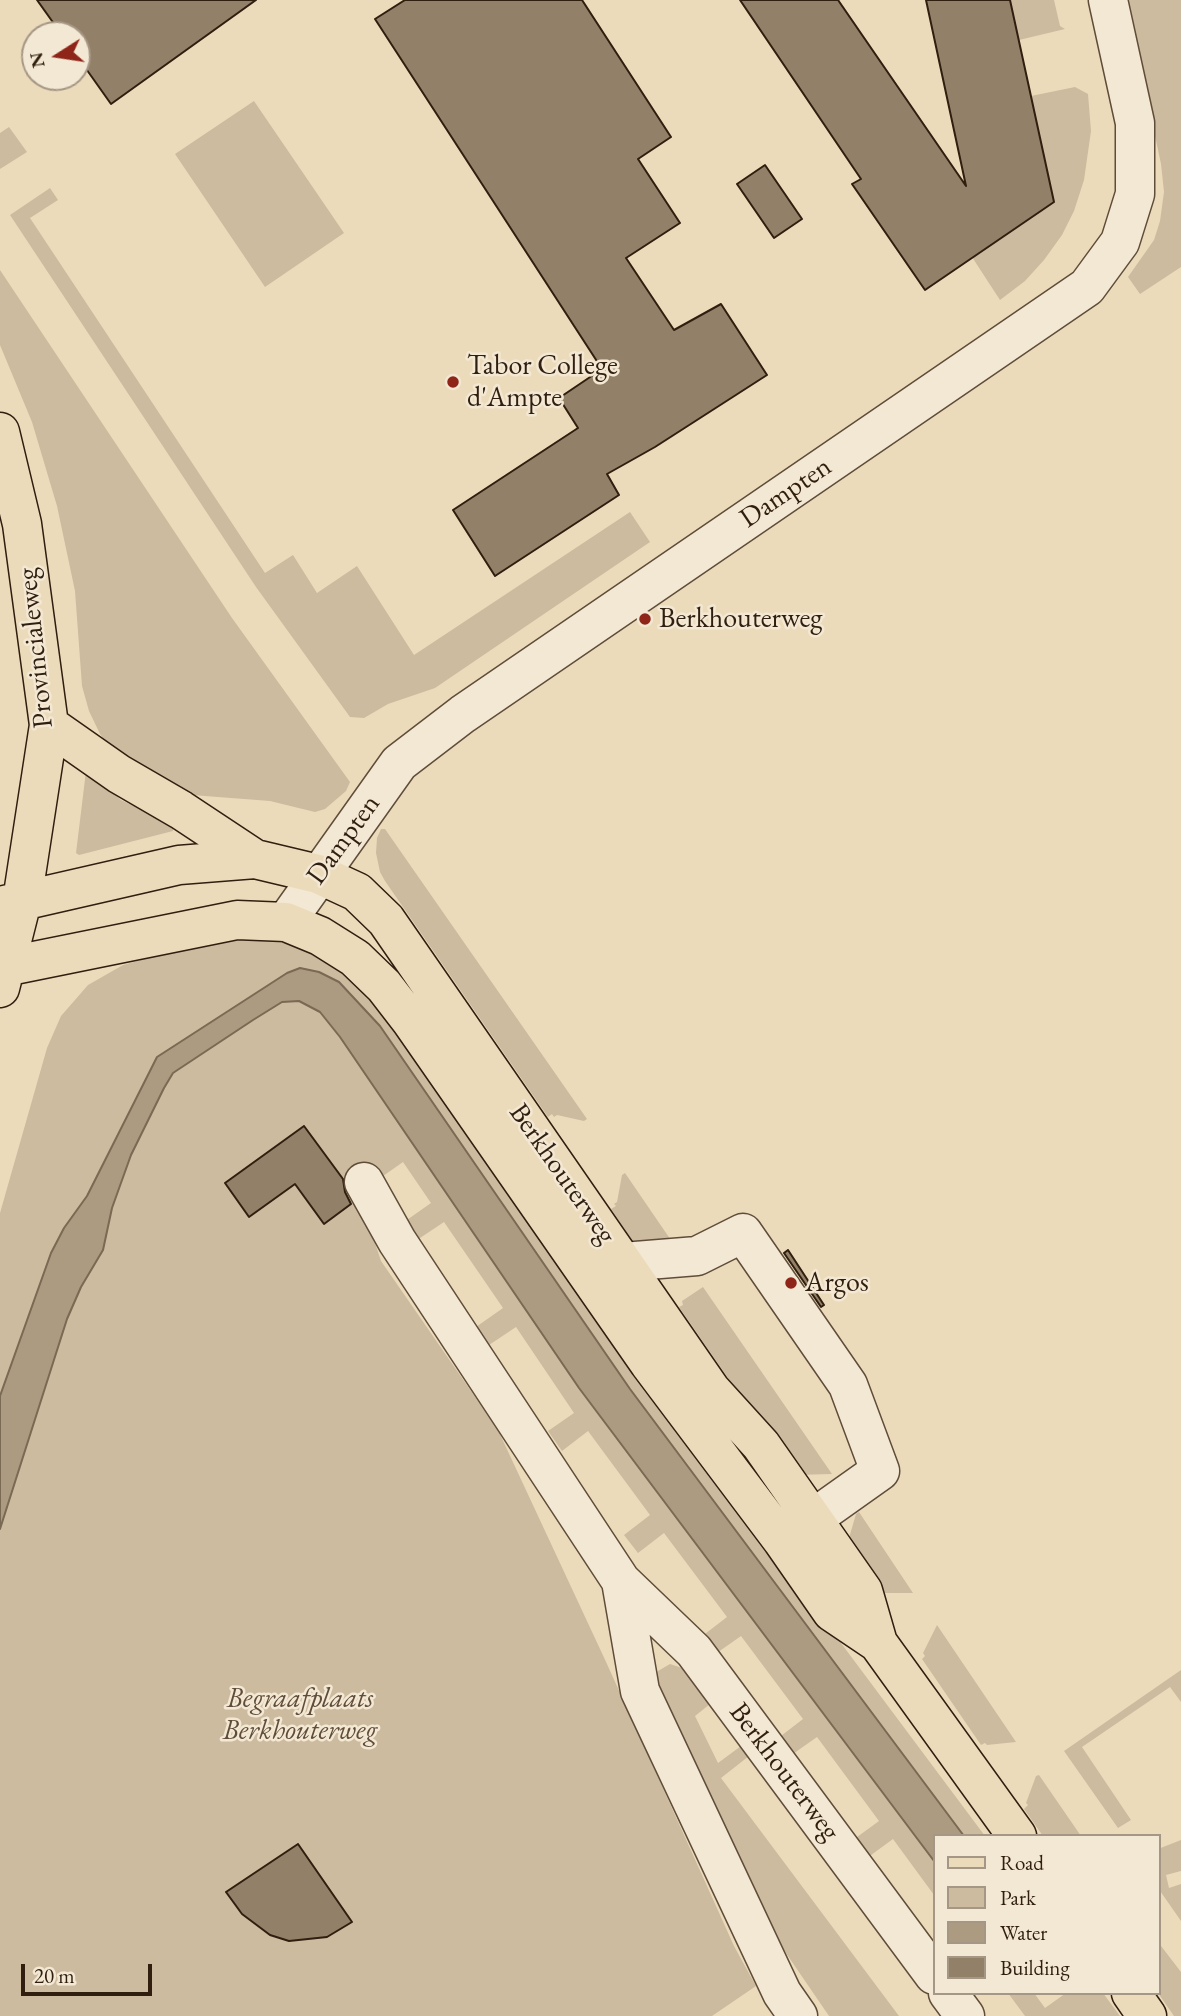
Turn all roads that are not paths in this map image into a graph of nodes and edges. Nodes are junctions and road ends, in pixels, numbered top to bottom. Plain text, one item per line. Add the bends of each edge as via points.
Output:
1 (1108, 0) edge
2 (0, 432) edge
3 (49, 725) junction
4 (255, 859) junction
5 (318, 874) junction
6 (11, 904) edge
7 (286, 922) junction
8 (2, 974) edge
9 (364, 1182) dead end
10 (623, 1262) junction
11 (797, 1529) junction
12 (621, 1581) junction
13 (1016, 1834) edge
14 (932, 1972) edge
15 (949, 1995) edge
16 (1132, 1995) edge
17 (798, 2016) edge
18 (965, 2016) edge
19 (1147, 2016) edge

1 - 5 street, Dampten via 1135,123 1135,194 1119,242 1087,287 463,714 399,763
2 - 3 main road, Provincialeweg via 22,524
3 - 4 main road
3 - 6 main road, Provincialeweg
4 - 5 main road, Berkhouterweg
4 - 6 main road, Berkhouterweg via 179,865
5 - 7 street, Dampten
5 - 10 main road, Berkhouterweg via 357,892 386,920
6 - 8 main road, Provincialeweg
7 - 8 main road, Berkhouterweg via 237,920
7 - 11 main road, Berkhouterweg via 355,958 384,986 649,1363
9 - 12 street, Berkhouterweg via 397,1241
10 - 11 main road, Berkhouterweg via 711,1390 761,1445
10 - 11 street via 697,1256 743,1233 848,1385 880,1471
11 - 13 main road, Berkhouterweg via 863,1591 878,1643
12 - 14 street, Berkhouterweg via 694,1651
12 - 17 street, Berkhouterweg via 639,1691 782,1993
15 - 18 street
16 - 19 main road

